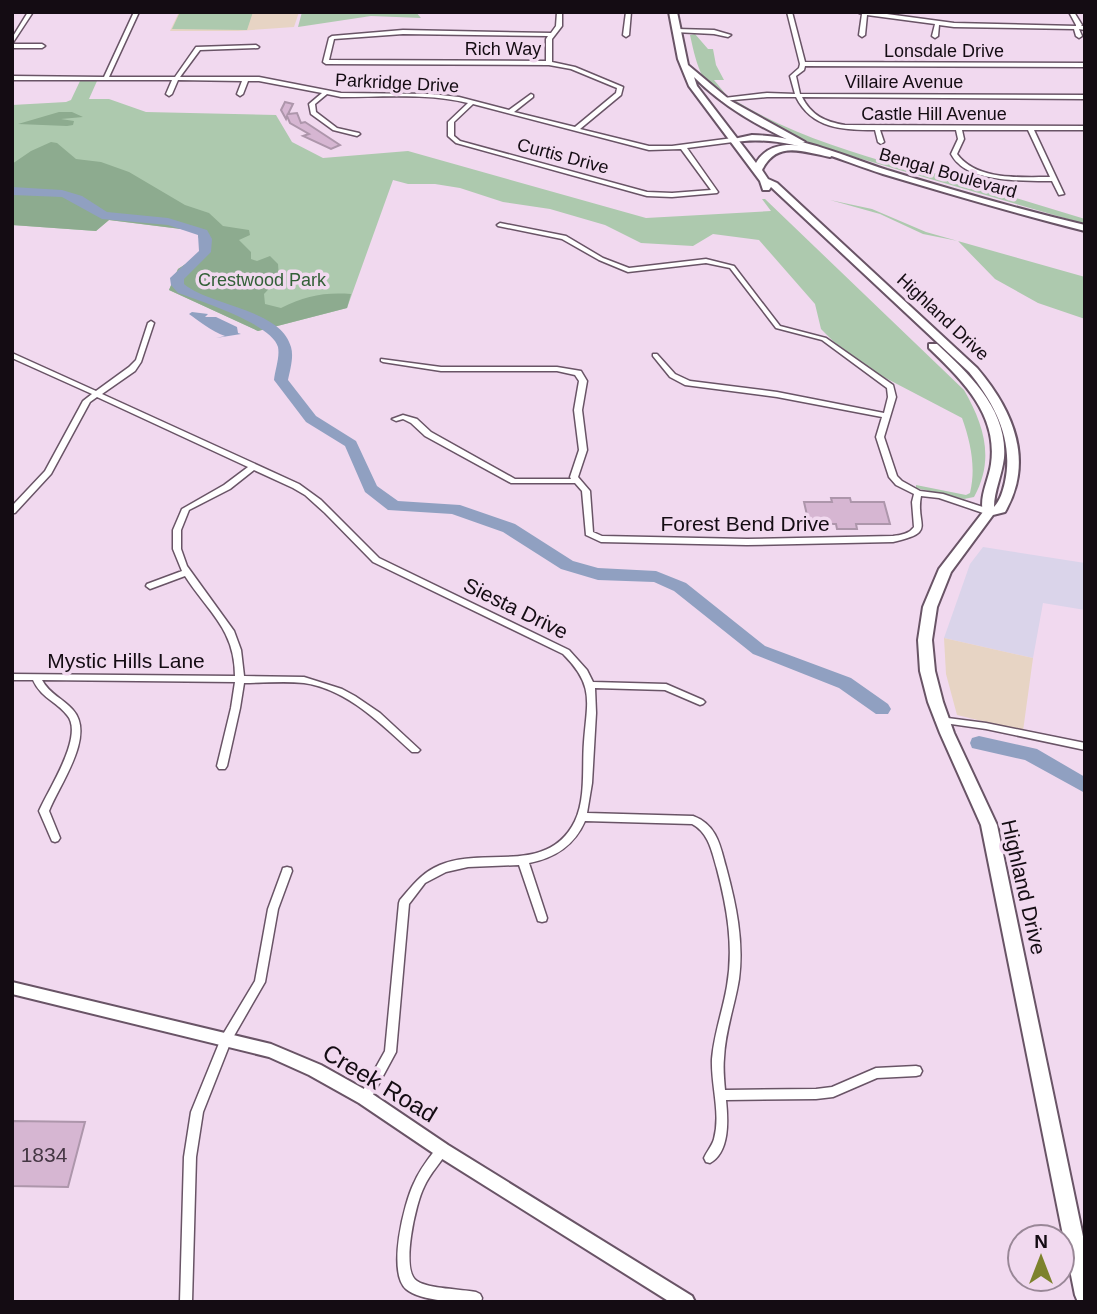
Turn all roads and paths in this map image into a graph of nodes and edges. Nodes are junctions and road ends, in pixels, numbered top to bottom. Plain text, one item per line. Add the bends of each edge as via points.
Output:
1 (31, 12) edge
2 (137, 12) edge
3 (560, 12) edge
4 (629, 12) edge
5 (673, 12) edge
6 (789, 12) edge
7 (859, 12) edge
8 (1072, 12) edge
9 (865, 13) edge
10 (937, 24) junction
11 (1004, 27) junction
12 (1077, 28) junction
13 (1085, 28) edge
14 (677, 32) junction
15 (15, 33) edge
16 (552, 35) junction
17 (728, 35) dead end
18 (862, 35) dead end
19 (626, 36) dead end
20 (935, 36) dead end
21 (1007, 36) dead end
22 (1079, 36) dead end
23 (12, 45) edge
24 (42, 47) dead end
25 (256, 47) dead end
26 (550, 63) junction
27 (803, 64) junction
28 (684, 65) junction
29 (1085, 65) edge
30 (12, 78) edge
31 (106, 78) junction
32 (177, 78) junction
33 (246, 78) junction
34 (325, 93) junction
35 (169, 94) dead end
36 (240, 94) dead end
37 (798, 95) junction
38 (531, 96) dead end
39 (1085, 97) edge
40 (724, 100) junction
41 (472, 102) junction
42 (510, 112) junction
43 (877, 128) junction
44 (959, 128) junction
45 (1030, 128) junction
46 (1085, 128) edge
47 (575, 130) junction
48 (357, 134) dead end
49 (733, 140) junction
50 (881, 142) dead end
51 (802, 144) junction
52 (682, 146) junction
53 (830, 154) junction
54 (762, 176) junction
55 (1054, 179) junction
56 (1061, 194) dead end
57 (500, 225) dead end
58 (1085, 228) edge
59 (151, 323) dead end
60 (12, 355) edge
61 (655, 355) dead end
62 (383, 360) dead end
63 (96, 394) junction
64 (885, 415) junction
65 (396, 419) dead end
66 (253, 467) junction
67 (576, 481) junction
68 (918, 493) junction
69 (12, 511) edge
70 (989, 512) junction
71 (186, 572) junction
72 (150, 586) dead end
73 (12, 677) edge
74 (36, 678) junction
75 (240, 678) junction
76 (591, 685) junction
77 (699, 702) dead end
78 (940, 720) junction
79 (1085, 747) edge
80 (415, 750) dead end
81 (222, 766) dead end
82 (581, 817) junction
83 (55, 838) dead end
84 (523, 861) junction
85 (288, 871) dead end
86 (542, 918) dead end
87 (12, 988) edge
88 (226, 1039) junction
89 (916, 1071) dead end
90 (719, 1096) junction
91 (365, 1098) junction
92 (442, 1150) junction
93 (710, 1158) dead end
94 (1085, 1295) edge
95 (476, 1298) dead end
96 (186, 1302) edge
97 (686, 1302) edge

1 - 15 street
2 - 31 street
3 - 16 street via 559,26
4 - 19 street
5 - 14 main road, Highland Drive
6 - 27 street
7 - 9 street
8 - 12 street
9 - 10 street
9 - 18 street
10 - 11 street
10 - 20 street
11 - 12 street
11 - 21 street
12 - 13 street
12 - 22 street
14 - 17 street
14 - 28 main road, Highland Drive
15 - 23 street
16 - 26 street
16 - 26 street, Rich Way via 371,33 332,38 326,54 326,62
23 - 24 street
25 - 32 street via 198,48
26 - 47 street, Rich Way via 620,87 619,94
27 - 29 street, Lonsdale Drive
27 - 37 street via 793,76
28 - 40 main road
28 - 49 main road, Highland Drive via 698,94
30 - 31 street, Parkridge Drive
31 - 32 street, Parkridge Drive
32 - 33 street, Parkridge Drive
32 - 35 street
33 - 34 street, Parkridge Drive via 281,81
33 - 36 street
34 - 41 street, Parkridge Drive via 441,96
34 - 48 street via 312,104 313,113 335,128
37 - 39 street, Villaire Avenue
37 - 40 street, Villaire Avenue
37 - 43 street, Castle Hill Avenue via 809,114 832,124
38 - 42 street
40 - 51 main road
41 - 42 street, Parkridge Drive
41 - 52 street, Curtis Drive via 451,122 451,136 458,142 647,194 715,192
42 - 47 street, Parkridge Drive
43 - 44 street, Castle Hill Avenue
43 - 50 street
44 - 45 street, Castle Hill Avenue
44 - 55 street via 961,139 954,154 963,166 1006,178
45 - 46 street, Castle Hill Avenue
45 - 55 street
47 - 52 street, Parkridge Drive via 649,148
49 - 51 street, Bengal Boulevard
49 - 52 street, Parkridge Drive
49 - 54 main road, Highland Drive
51 - 53 street, Bengal Boulevard
53 - 54 main road via 774,149 765,155
53 - 58 street, Bengal Boulevard
54 - 70 main road, Highland Drive via 764,186 780,204 959,370 981,397 1000,450
55 - 56 street
57 - 64 street via 564,237 628,270 706,261 733,267 778,327 824,340 887,383 892,397
59 - 63 street via 139,360
60 - 63 street, Siesta Drive
61 - 64 street via 670,375 689,384 794,397
62 - 67 street via 441,369 578,373 583,381 578,410 583,450
63 - 66 street, Siesta Drive
63 - 69 street via 79,412 48,471
64 - 68 street via 880,437 890,471 899,484
65 - 67 street via 414,421 428,434 514,481
66 - 71 street via 184,512 176,544
66 - 76 street, Siesta Drive via 311,496 376,560 566,652 581,666
67 - 68 street, Forest Bend Drive via 586,491 589,533 611,541 893,539 914,534 919,528
68 - 70 street
70 - 78 main road, Highland Drive via 947,568 928,618 926,664
71 - 72 street
71 - 75 street via 229,630
73 - 74 street, Mystic Hills Lane
74 - 75 street, Mystic Hills Lane
74 - 83 street via 42,690 73,714 79,726 44,811
75 - 80 street, Mystic Hills Lane via 304,680 347,693
75 - 81 street
76 - 77 street via 666,687
76 - 82 street via 593,708
78 - 79 street
78 - 94 main road, Highland Drive via 989,825
82 - 84 street via 563,843
82 - 90 street via 694,820 702,822 712,837 733,912 736,954 720,1042
84 - 86 street
84 - 91 street via 450,864 426,875 410,891 402,917 390,1052
85 - 88 street via 273,909 260,982
87 - 88 street, Creek Road
88 - 91 street, Creek Road via 271,1051
88 - 96 street via 204,1090 192,1136
89 - 90 street via 876,1073 833,1092
90 - 93 street via 722,1132 719,1147
91 - 92 street, Creek Road
92 - 95 street via 414,1194 403,1276 425,1289
92 - 97 street, Creek Road

